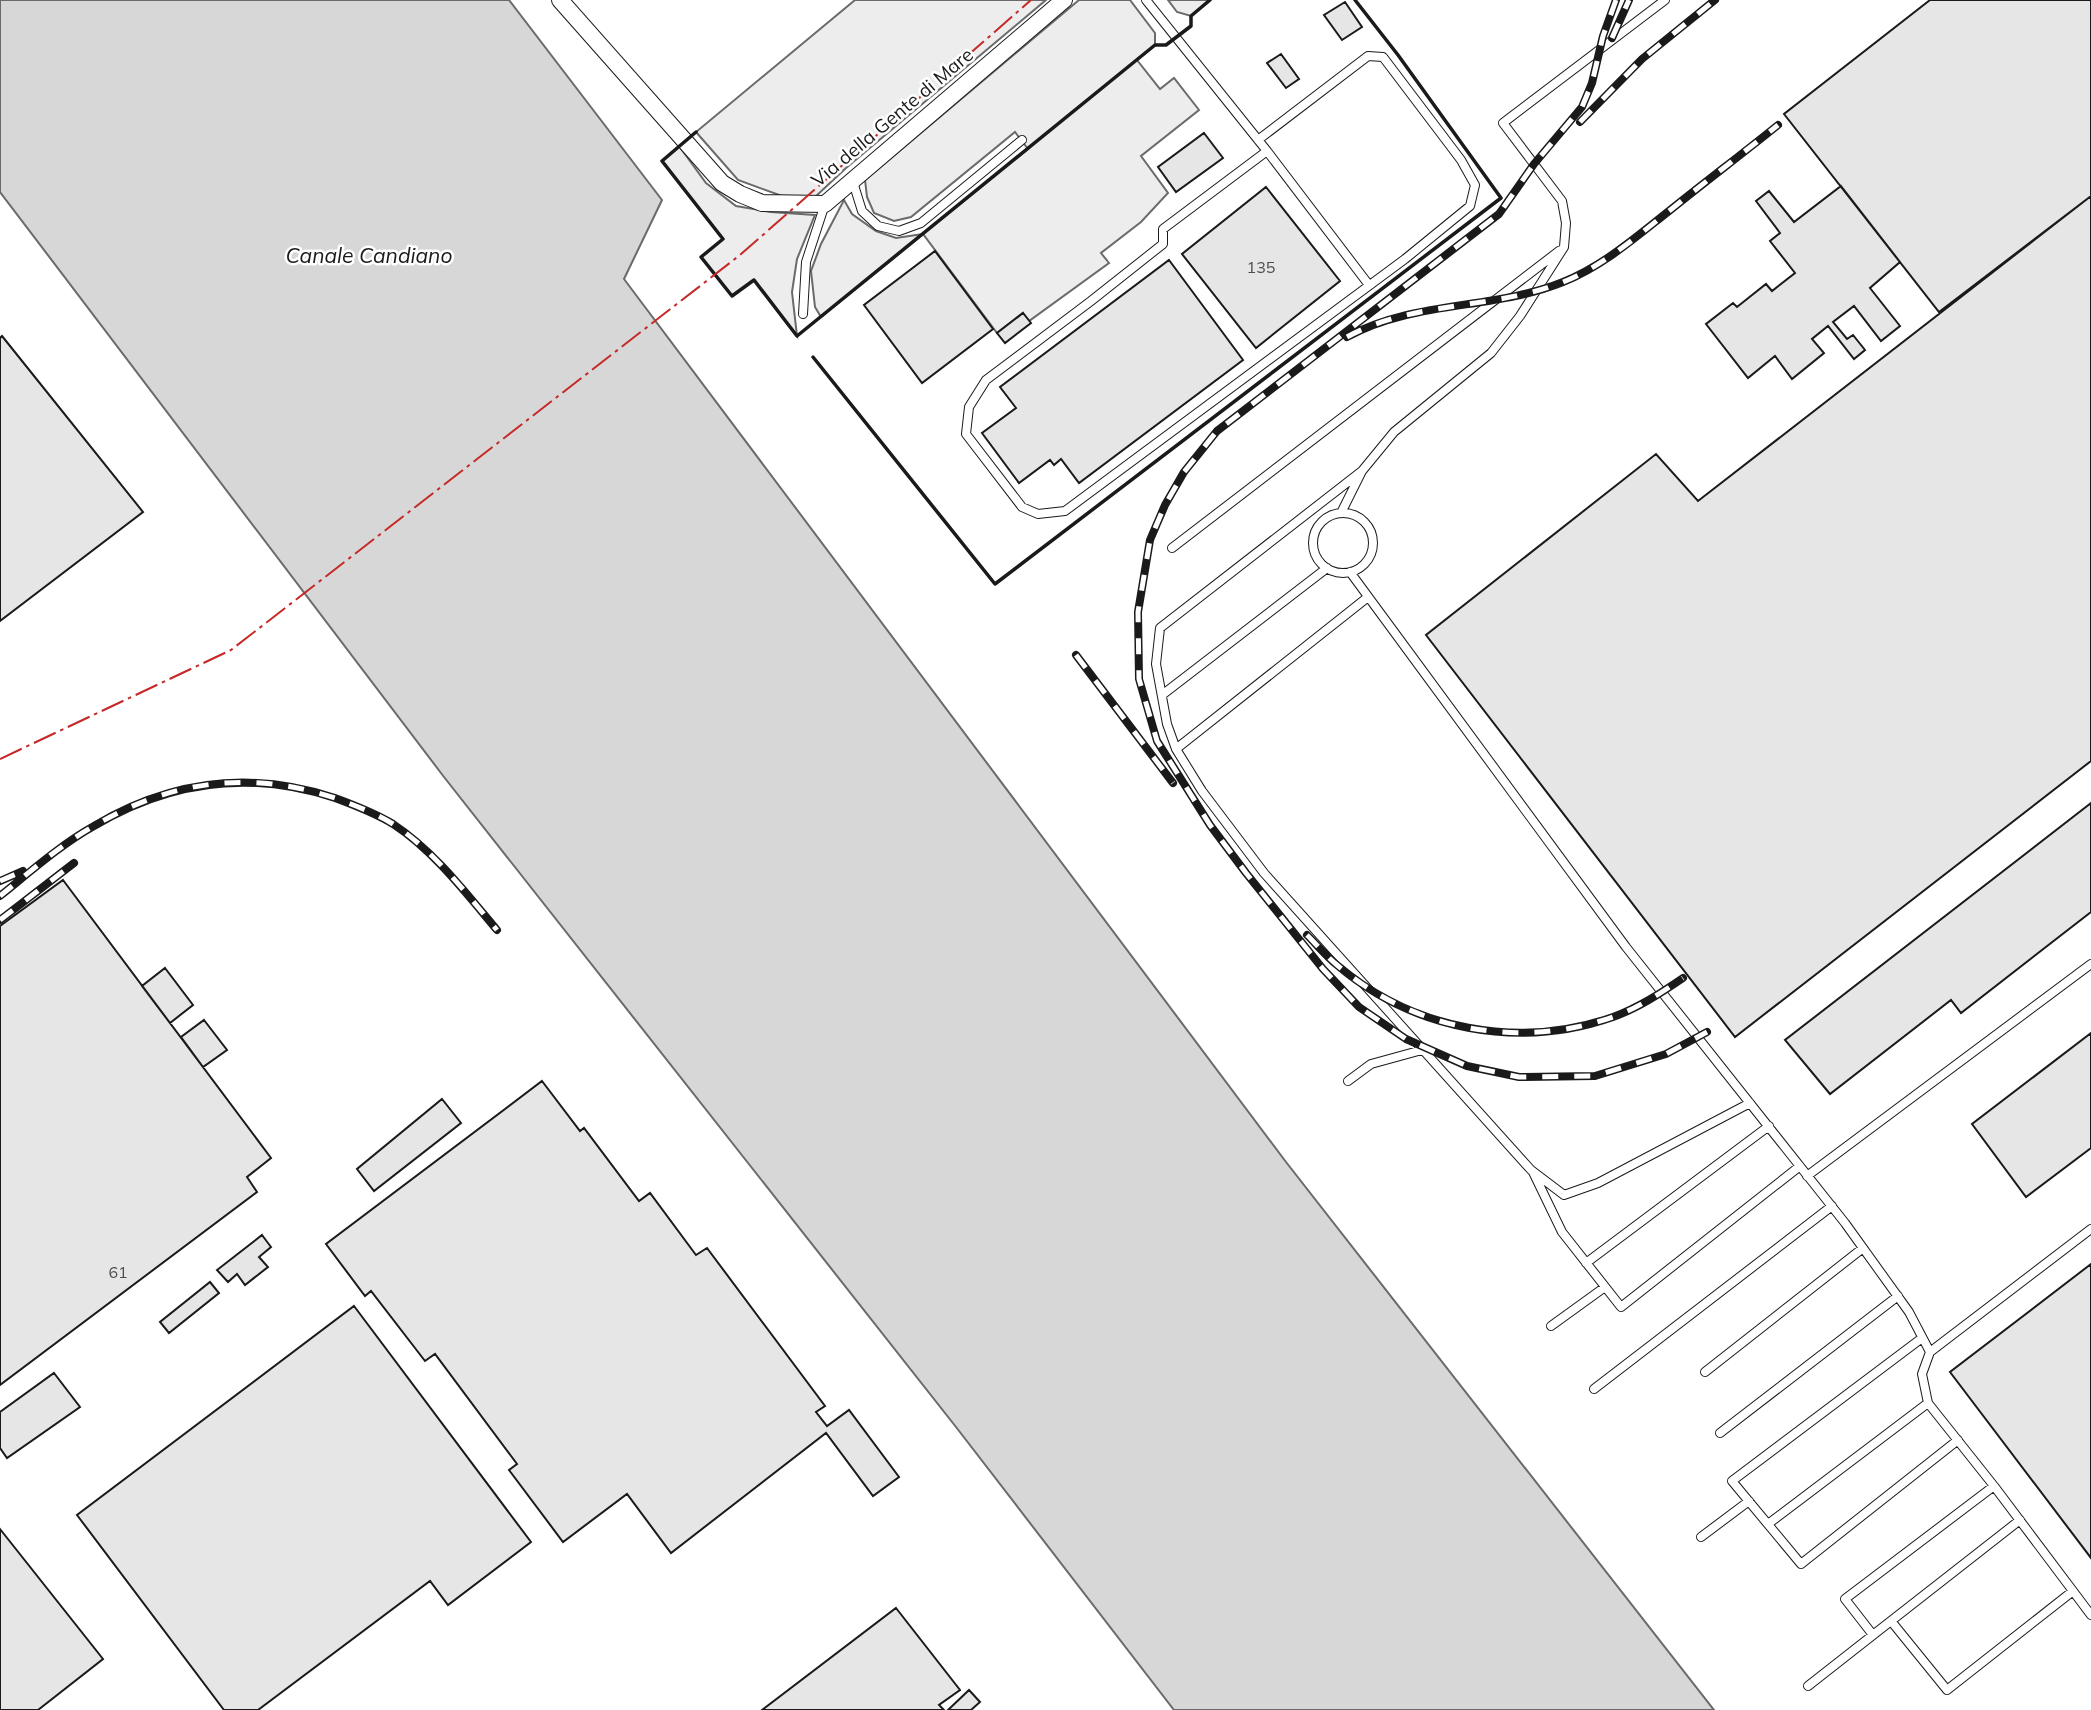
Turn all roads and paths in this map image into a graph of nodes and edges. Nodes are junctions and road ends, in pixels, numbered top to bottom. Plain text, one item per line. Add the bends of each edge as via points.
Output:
1 (560, 0) edge
2 (1064, 0) edge
3 (1146, 0) edge
4 (1665, 0) edge
5 (1258, 140) junction
6 (1022, 141) dead end
7 (1267, 151) junction
8 (852, 181) junction
9 (825, 204) junction
10 (1564, 247) junction
11 (1369, 285) junction
12 (803, 314) dead end
13 (1362, 471) junction
14 (1341, 513) junction
15 (1172, 548) dead end
16 (1326, 568) junction
17 (1350, 572) junction
18 (1368, 597) junction
19 (1162, 695) junction
20 (1176, 749) junction
21 (2091, 964) edge
22 (1422, 1050) junction
23 (1348, 1080) dead end
24 (1750, 1103) junction
25 (1769, 1126) junction
26 (1800, 1166) junction
27 (1531, 1170) junction
28 (1807, 1176) junction
29 (1832, 1206) junction
30 (2091, 1229) edge
31 (1863, 1248) junction
32 (1586, 1263) junction
33 (1605, 1287) junction
34 (1898, 1296) junction
35 (1551, 1326) dead end
36 (1922, 1338) junction
37 (1930, 1352) junction
38 (1705, 1372) dead end
39 (1594, 1389) dead end
40 (1928, 1403) junction
41 (1720, 1433) dead end
42 (1958, 1440) junction
43 (1994, 1486) junction
44 (1749, 1501) junction
45 (2020, 1520) junction
46 (1768, 1524) junction
47 (1701, 1537) dead end
48 (2073, 1591) junction
49 (2091, 1615) edge
50 (1891, 1621) junction
51 (1873, 1635) junction
52 (1808, 1686) dead end

1 - 9 street, Via della Gente di Mare via 722,183 762,203
2 - 8 street, Via della Gente di Mare
3 - 5 lane
4 - 10 lane via 1503,123 1562,201
5 - 7 lane
5 - 11 lane via 1368,56 1383,57 1475,185 1470,206
6 - 8 lane via 921,223 899,231 878,226 862,211
7 - 11 lane
7 - 11 lane via 1163,229 1163,244 986,380 969,407 966,434 1022,507 1038,514 1065,511
8 - 9 street, Via della Gente di Mare
9 - 12 lane via 806,262
10 - 13 lane via 1491,353 1394,432
10 - 15 lane
13 - 14 lane
13 - 19 lane via 1160,628 1156,664
14 - 16 lane via 1324,520 1314,536 1316,556
14 - 17 lane via 1359,518 1373,541 1367,561
16 - 17 lane
16 - 19 lane
17 - 18 lane
18 - 20 lane
18 - 24 lane via 1626,947
19 - 20 lane
20 - 22 lane via 1264,873
21 - 28 lane
22 - 23 lane via 1371,1064
22 - 27 lane
24 - 25 lane
24 - 27 lane via 1598,1183 1564,1195
25 - 26 lane
25 - 32 lane
26 - 28 lane
26 - 33 lane via 1621,1307
27 - 32 lane via 1562,1232
28 - 29 lane
29 - 31 lane
29 - 39 lane
30 - 37 lane
31 - 34 lane
31 - 38 lane
32 - 33 lane
33 - 35 lane
34 - 36 lane
34 - 41 lane
36 - 37 lane
36 - 44 lane via 1732,1480
37 - 40 lane via 1923,1374
40 - 42 lane
40 - 46 lane
42 - 43 lane
42 - 46 lane via 1801,1564
43 - 45 lane
43 - 51 lane via 1845,1599
44 - 46 lane
44 - 47 lane
45 - 48 lane
45 - 50 lane
48 - 49 lane
48 - 50 lane via 1947,1690
50 - 51 lane
51 - 52 lane

